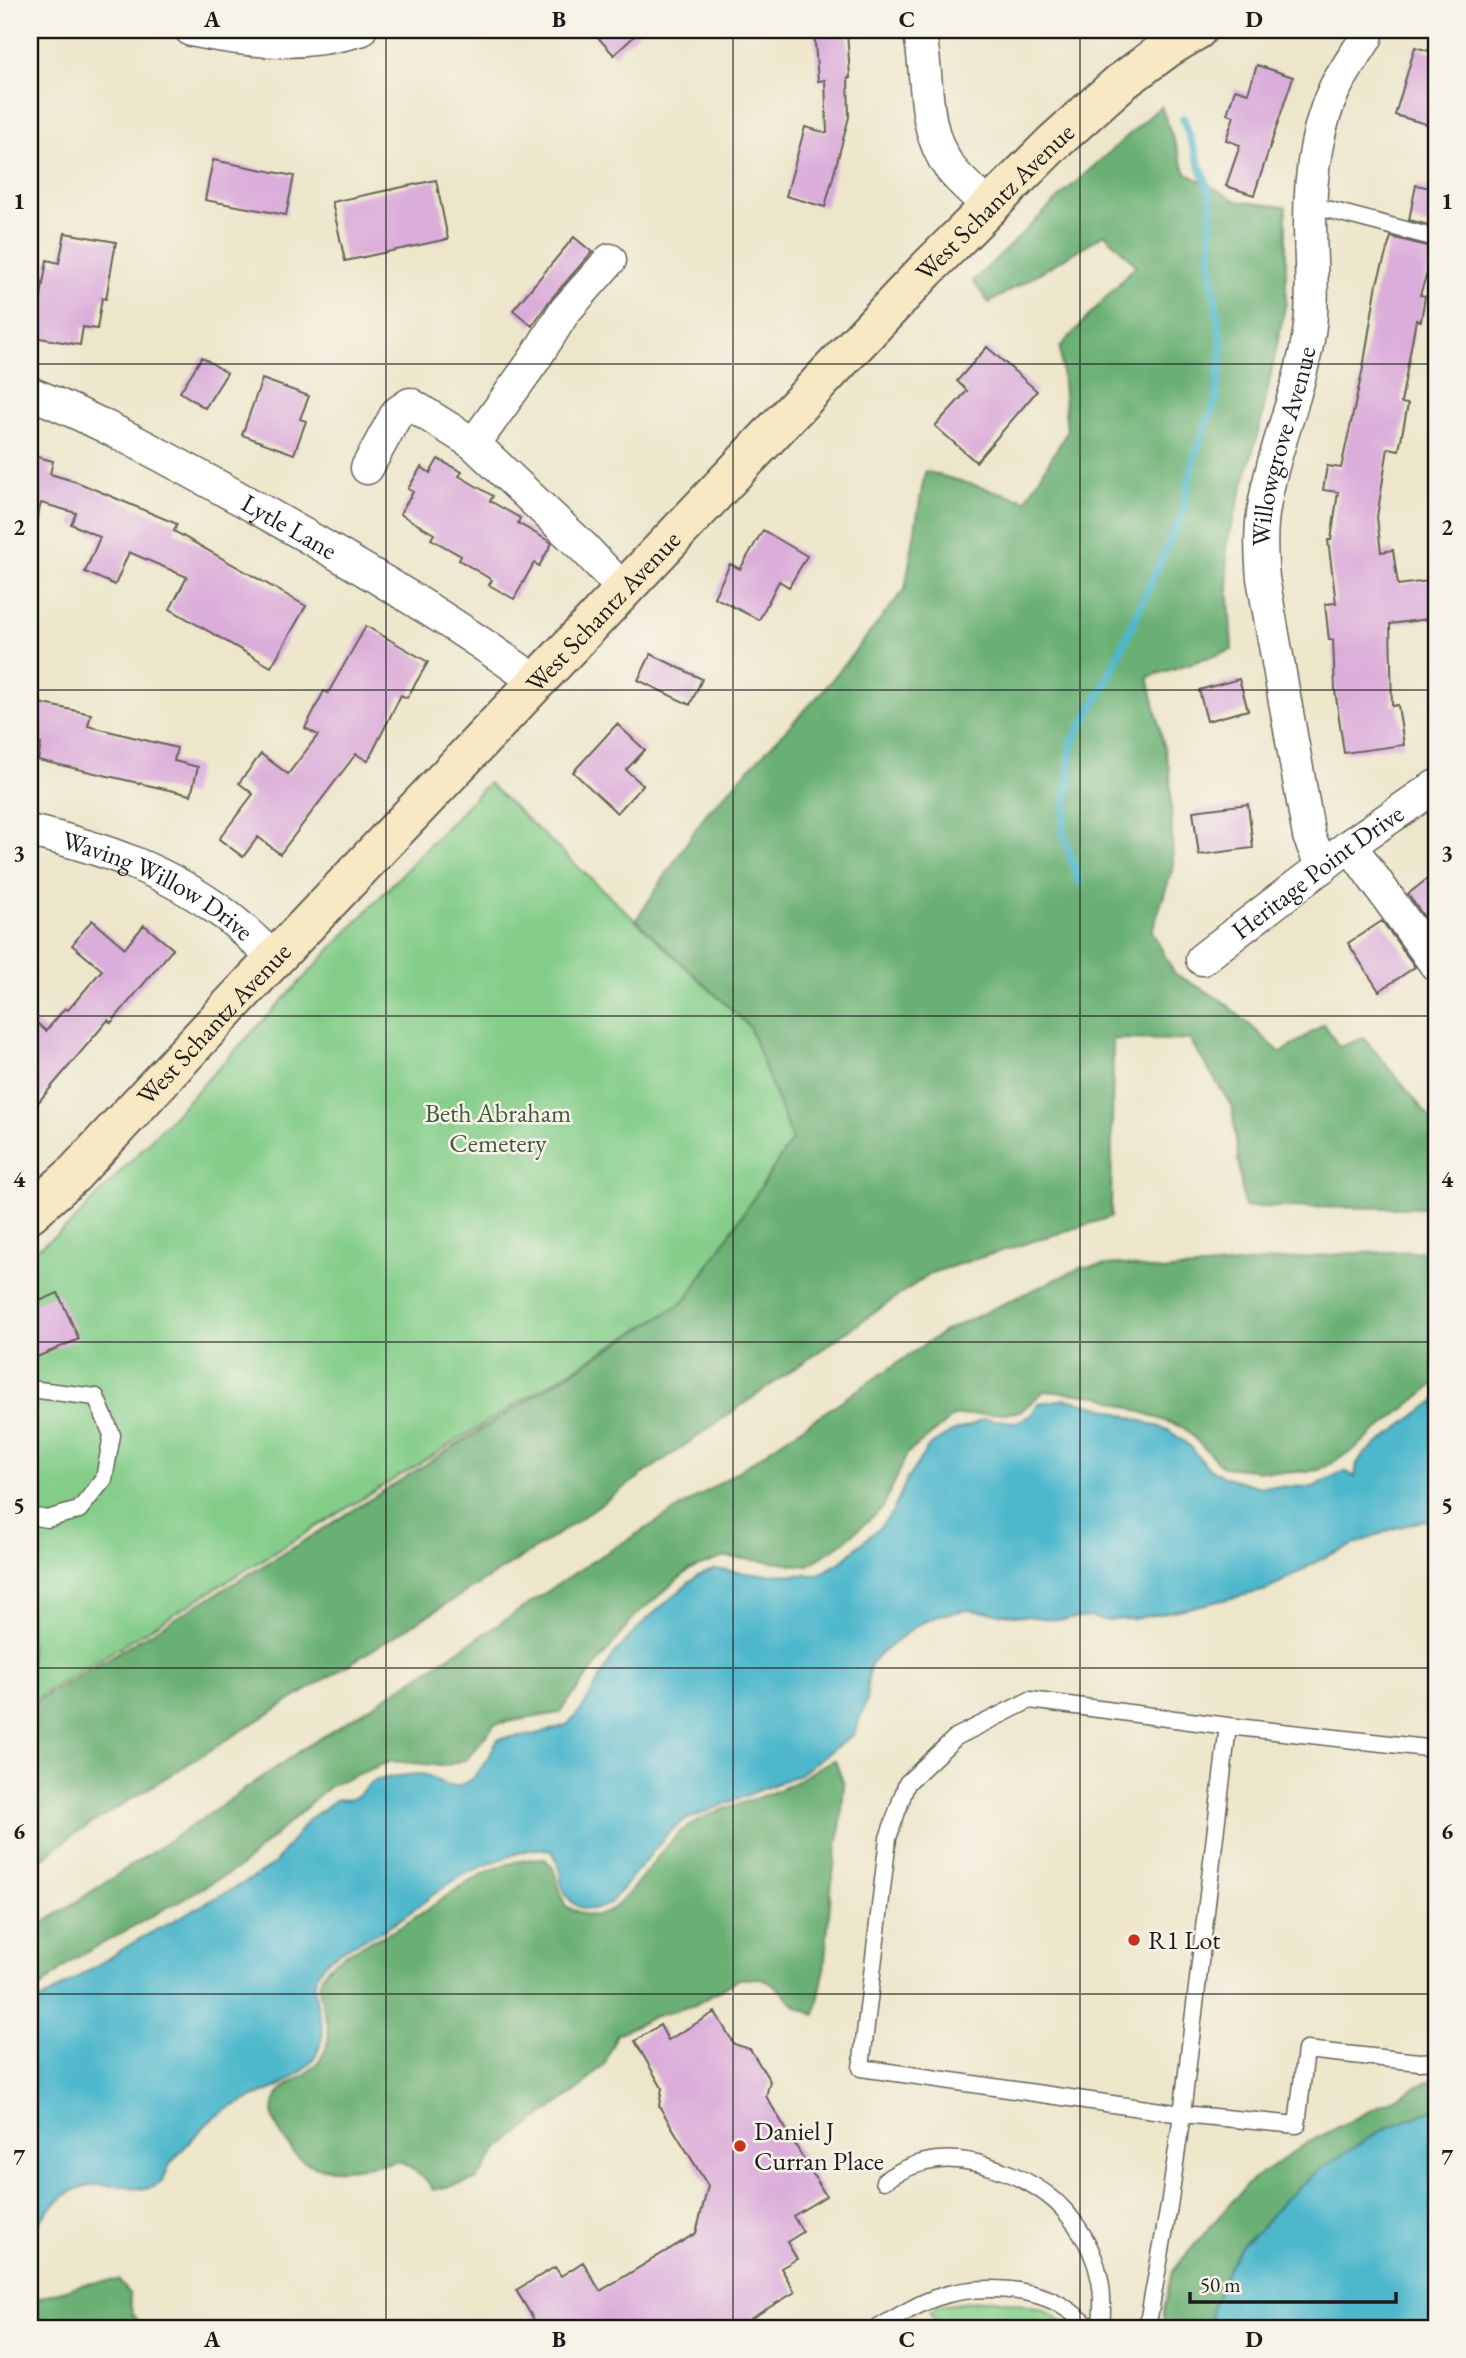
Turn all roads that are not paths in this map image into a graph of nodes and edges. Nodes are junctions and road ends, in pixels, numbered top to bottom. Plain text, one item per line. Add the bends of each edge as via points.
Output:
1 (191, 30) edge
2 (360, 30) edge
3 (919, 30) edge
4 (1197, 30) edge
5 (1368, 30) edge
6 (1311, 205) junction
7 (989, 207) junction
8 (1436, 238) edge
9 (610, 260) dead end
10 (30, 393) edge
11 (474, 444) junction
12 (367, 468) dead end
13 (624, 590) junction
14 (538, 683) junction
15 (1436, 786) edge
16 (30, 831) edge
17 (1350, 845) junction
18 (1322, 867) junction
19 (275, 959) junction
20 (1202, 959) dead end
21 (1436, 965) edge
22 (30, 1213) edge
23 (30, 1388) edge
24 (30, 1516) edge
25 (1228, 1726) junction
26 (1436, 1749) edge
27 (1436, 2061) edge
28 (1182, 2113) junction
29 (884, 2181) dead end
30 (878, 2328) edge
31 (1091, 2328) edge
32 (1100, 2328) edge
33 (1147, 2328) edge

1 - 2 street via 235,39 289,42
3 - 7 street via 936,140 950,167
4 - 7 main road, West Schantz Avenue via 1120,83
5 - 6 street, Willowgrove Avenue via 1324,119
6 - 8 lane
6 - 18 street, Willowgrove Avenue via 1308,340 1276,457 1261,546 1309,836
7 - 13 main road, West Schantz Avenue
9 - 11 street via 564,312
10 - 14 street, Lytle Lane via 81,413 291,527 422,604
11 - 12 street via 410,404 397,413
11 - 13 street
13 - 14 main road, West Schantz Avenue
14 - 19 main road, West Schantz Avenue
15 - 17 street, Heritage Point Drive
16 - 19 street, Waving Willow Drive via 159,872 230,918
17 - 18 street, Heritage Point Drive
17 - 21 street
18 - 20 street, Heritage Point Drive
19 - 22 main road, West Schantz Avenue via 73,1175
23 - 24 lane via 96,1397 112,1435 104,1479 79,1510 47,1519
25 - 26 lane
25 - 28 lane
25 - 28 lane via 1030,1700 956,1737 907,1783 888,1838 872,1969 861,2068
27 - 28 lane via 1306,2050 1297,2126
28 - 33 lane
29 - 32 lane via 905,2168 951,2159 1009,2174 1046,2195 1075,2224 1095,2261 1104,2306
30 - 31 lane via 937,2297 970,2290 1018,2291 1048,2299

